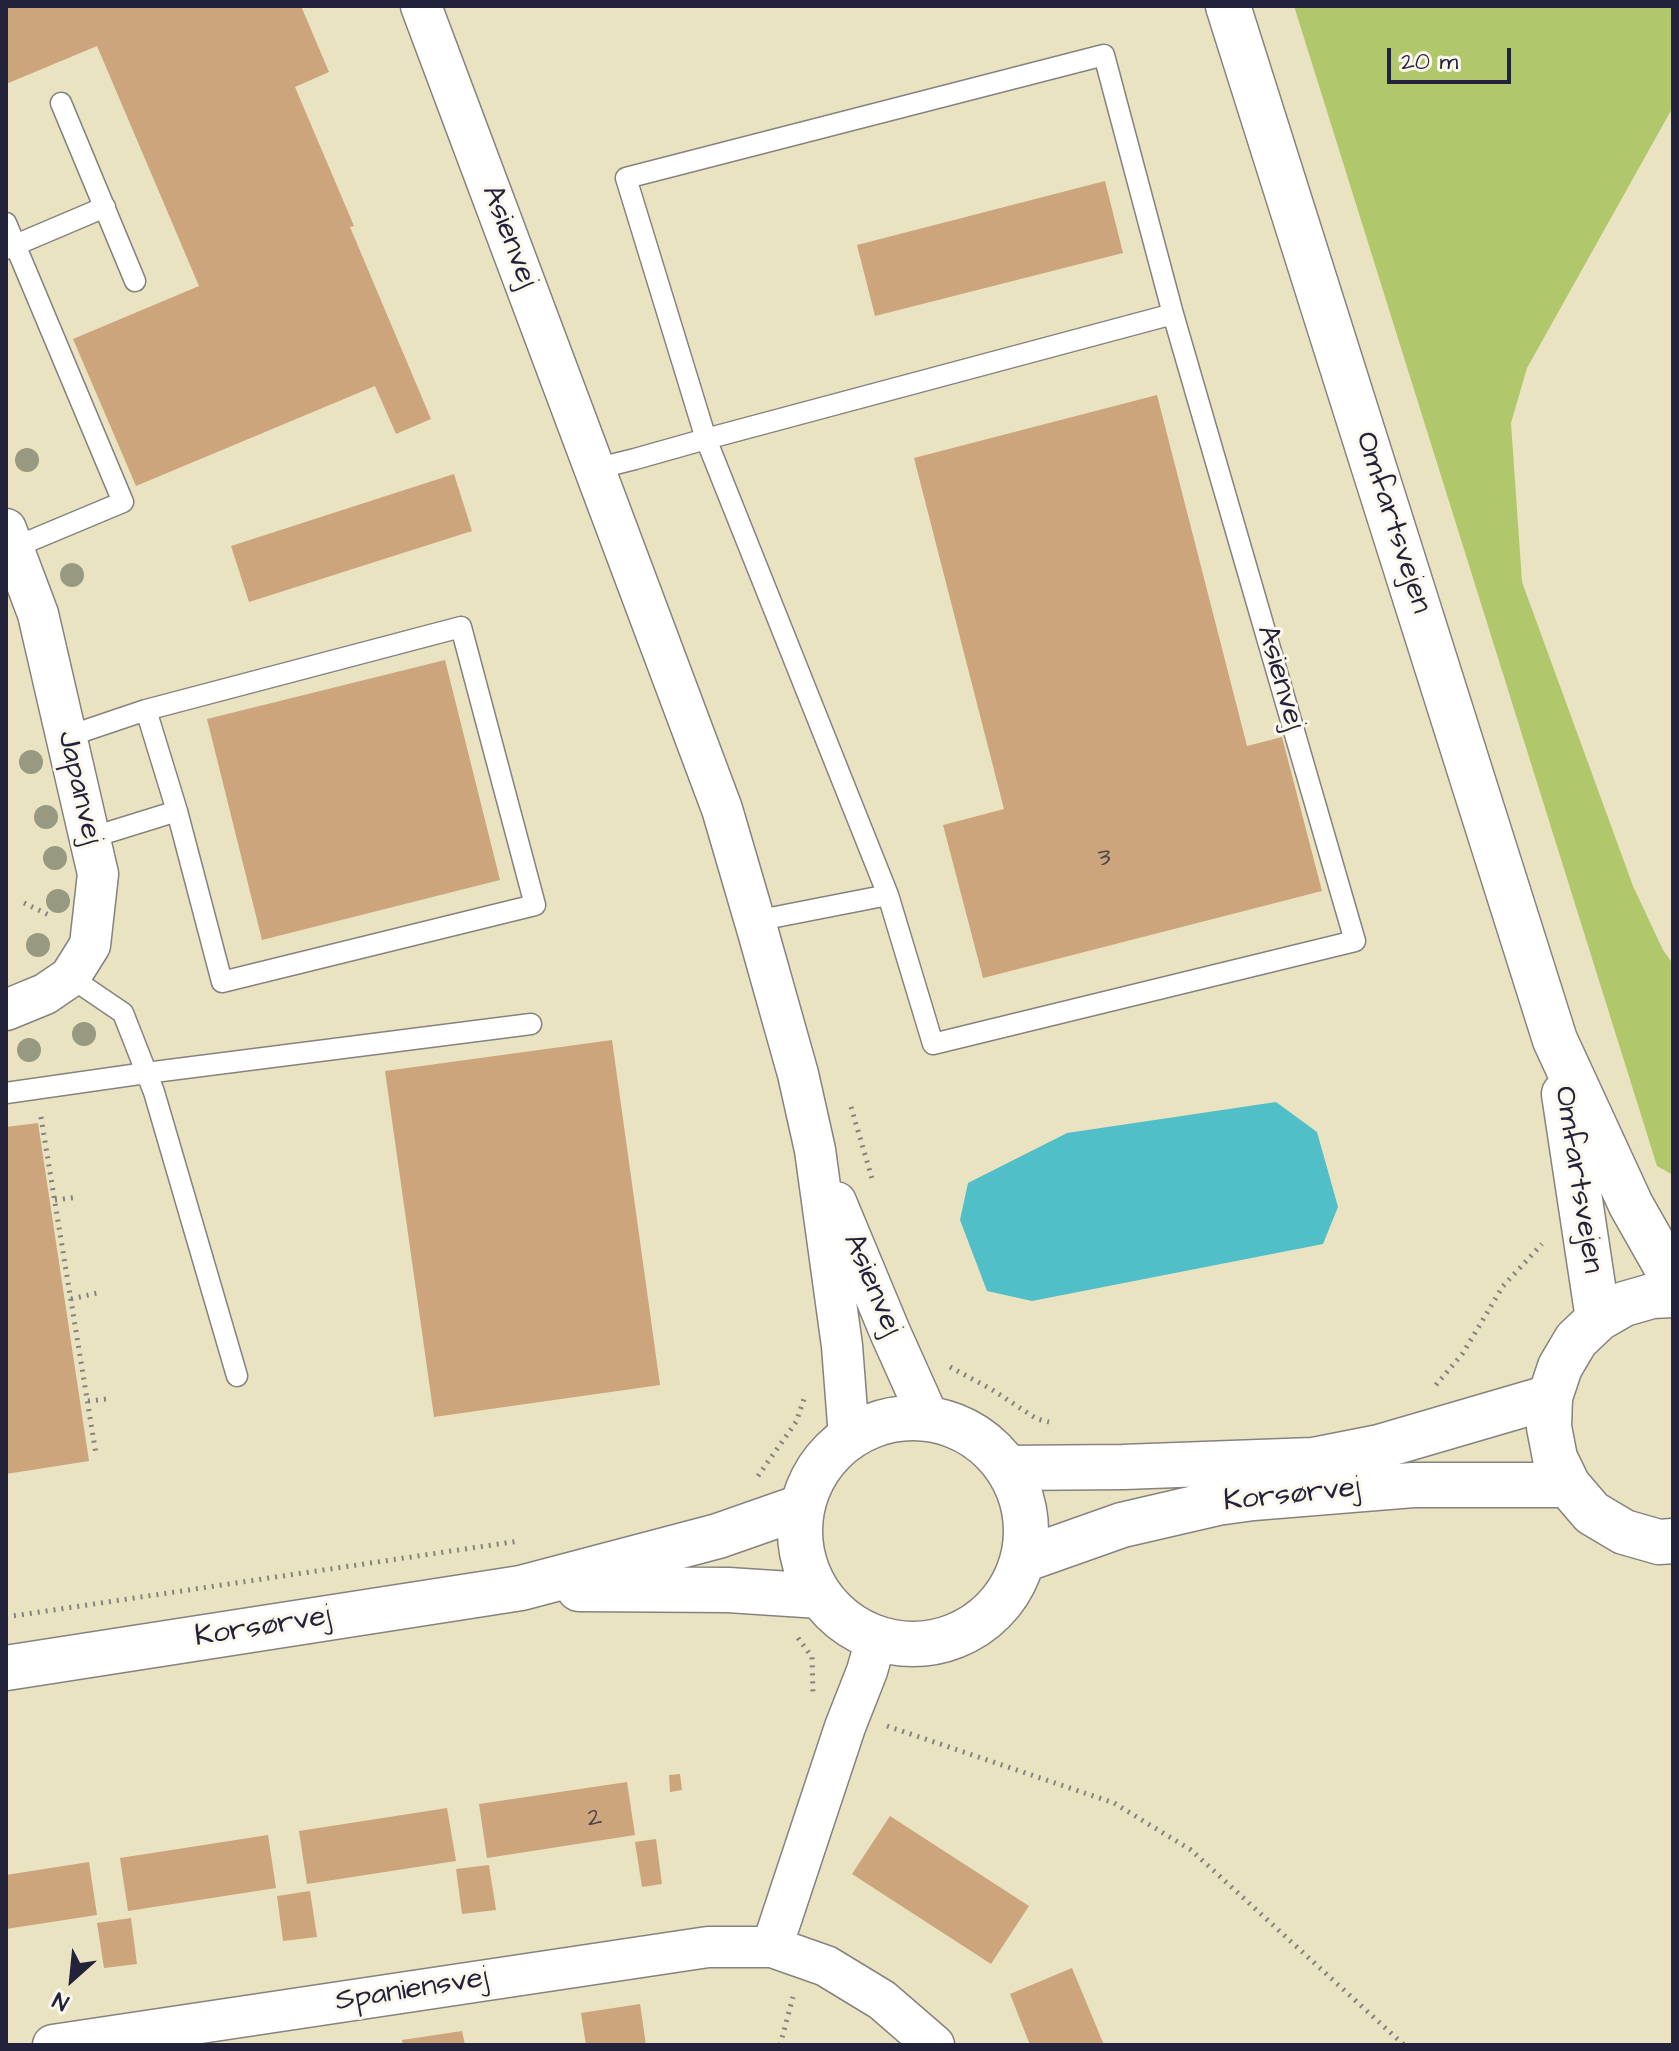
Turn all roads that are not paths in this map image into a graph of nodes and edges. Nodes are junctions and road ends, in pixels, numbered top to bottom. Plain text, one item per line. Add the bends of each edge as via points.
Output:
1 (421, 6) edge
2 (1228, 6) edge
3 (61, 103) dead end
4 (105, 207) junction
5 (6, 223) edge
6 (11, 247) edge
7 (135, 281) dead end
8 (1173, 314) junction
9 (706, 439) junction
10 (595, 469) junction
11 (10, 538) edge
12 (146, 710) junction
13 (66, 737) junction
14 (177, 811) junction
15 (90, 838) junction
16 (888, 895) junction
17 (755, 921) junction
18 (70, 977) junction
19 (6, 1010) edge
20 (531, 1024) dead end
21 (1555, 1040) junction
22 (146, 1073) junction
23 (6, 1093) edge
24 (815, 1150) junction
25 (1673, 1279) edge
26 (1673, 1295) edge
27 (1598, 1319) junction
28 (237, 1376) dead end
29 (1550, 1397) junction
30 (929, 1419) junction
31 (849, 1437) junction
32 (1008, 1468) junction
33 (1568, 1485) junction
34 (801, 1507) junction
35 (1668, 1554) edge
36 (1023, 1560) junction
37 (521, 1588) junction
38 (820, 1596) junction
39 (876, 1639) junction
40 (6, 1668) edge
41 (772, 1947) junction
42 (53, 2045) edge
43 (934, 2045) edge

1 - 10 street, Asienvej
2 - 21 main road, Omfartsvejen
3 - 4 lane
4 - 6 lane
4 - 7 lane
5 - 6 lane
6 - 11 lane via 123,502
8 - 9 lane
8 - 9 lane, Asienvej via 1104,55 626,178
8 - 16 lane, Asienvej via 1355,941 933,1044
9 - 10 lane
9 - 16 lane, Asienvej
10 - 17 street, Asienvej via 722,809
11 - 13 street, Japanvej via 38,614
12 - 13 lane
12 - 14 lane
12 - 14 lane via 461,627 535,905 222,982
13 - 15 street, Japanvej
14 - 15 lane
15 - 18 street, Japanvej via 98,874 90,945
16 - 17 lane
17 - 24 street, Asienvej
18 - 19 street, Japanvej
18 - 22 lane via 123,1013
20 - 22 lane
21 - 25 main road, Omfartsvejen via 1631,1205
21 - 27 main road, Omfartsvejen
22 - 23 lane
22 - 28 lane
24 - 30 street, Asienvej
24 - 31 street, Asienvej
26 - 27 main road via 1624,1304
27 - 29 main road via 1576,1340
29 - 32 main road, Korsørvej via 1379,1447 1313,1460
29 - 33 main road via 1555,1458
30 - 31 main road via 874,1424
30 - 32 main road via 960,1427 987,1444
31 - 34 main road via 827,1456
32 - 36 main road via 1022,1497 1027,1528
33 - 35 main road via 1592,1513
33 - 36 main road, Korsørvej via 1413,1485 1241,1499 1122,1525
34 - 37 main road, Korsørvej via 718,1536
34 - 38 main road via 805,1569
36 - 39 main road via 1008,1594 983,1621 950,1639 914,1645
37 - 38 main road, Korsørvej
37 - 40 main road, Korsørvej
38 - 39 main road via 845,1622
39 - 41 street
41 - 42 street, Spaniensvej via 708,1947
41 - 43 street, Spaniensvej via 826,1966 882,2000

